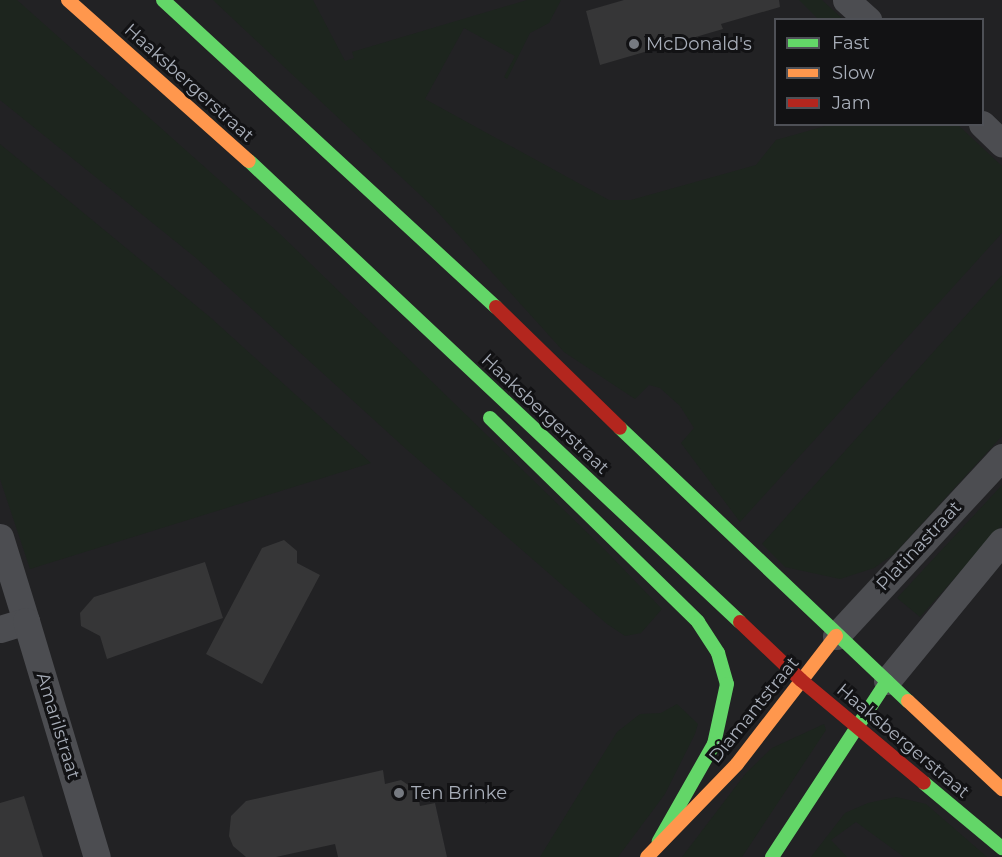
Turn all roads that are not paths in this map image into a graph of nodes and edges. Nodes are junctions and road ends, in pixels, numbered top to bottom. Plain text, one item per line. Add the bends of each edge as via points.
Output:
1 (68, 0) edge
2 (163, 0) edge
3 (846, 0) edge
4 (866, 18) edge
5 (984, 126) edge
6 (1002, 143) edge
7 (437, 337) junction
8 (462, 383) dead end
9 (481, 409) dead end
10 (1002, 457) edge
11 (0, 537) edge
12 (1002, 541) edge
13 (26, 621) junction
14 (0, 629) edge
15 (836, 636) junction
16 (801, 680) junction
17 (887, 681) junction
18 (857, 725) junction
19 (1002, 789) edge
20 (659, 841) junction
21 (1002, 848) edge
22 (97, 857) edge
23 (647, 857) edge
24 (772, 857) edge

1 - 7 main road, Haaksbergerstraat
2 - 15 main road, Haaksbergerstraat via 380,197
3 - 4 street
5 - 6 street
7 - 8 main road
7 - 16 main road, Haaksbergerstraat
9 - 20 main road via 698,622 718,653 727,684 714,744
10 - 15 street, Platinastraat
11 - 13 street, Amarilstraat
12 - 17 street
13 - 14 street
13 - 22 street, Amarilstraat
15 - 16 main road, Diamantstraat
15 - 17 main road, Haaksbergerstraat
16 - 18 main road, Haaksbergerstraat
16 - 20 main road, Diamantstraat via 737,764
17 - 18 main road
17 - 19 main road, Haaksbergerstraat
18 - 21 main road, Haaksbergerstraat
18 - 24 main road
20 - 23 main road, Diamantstraat

